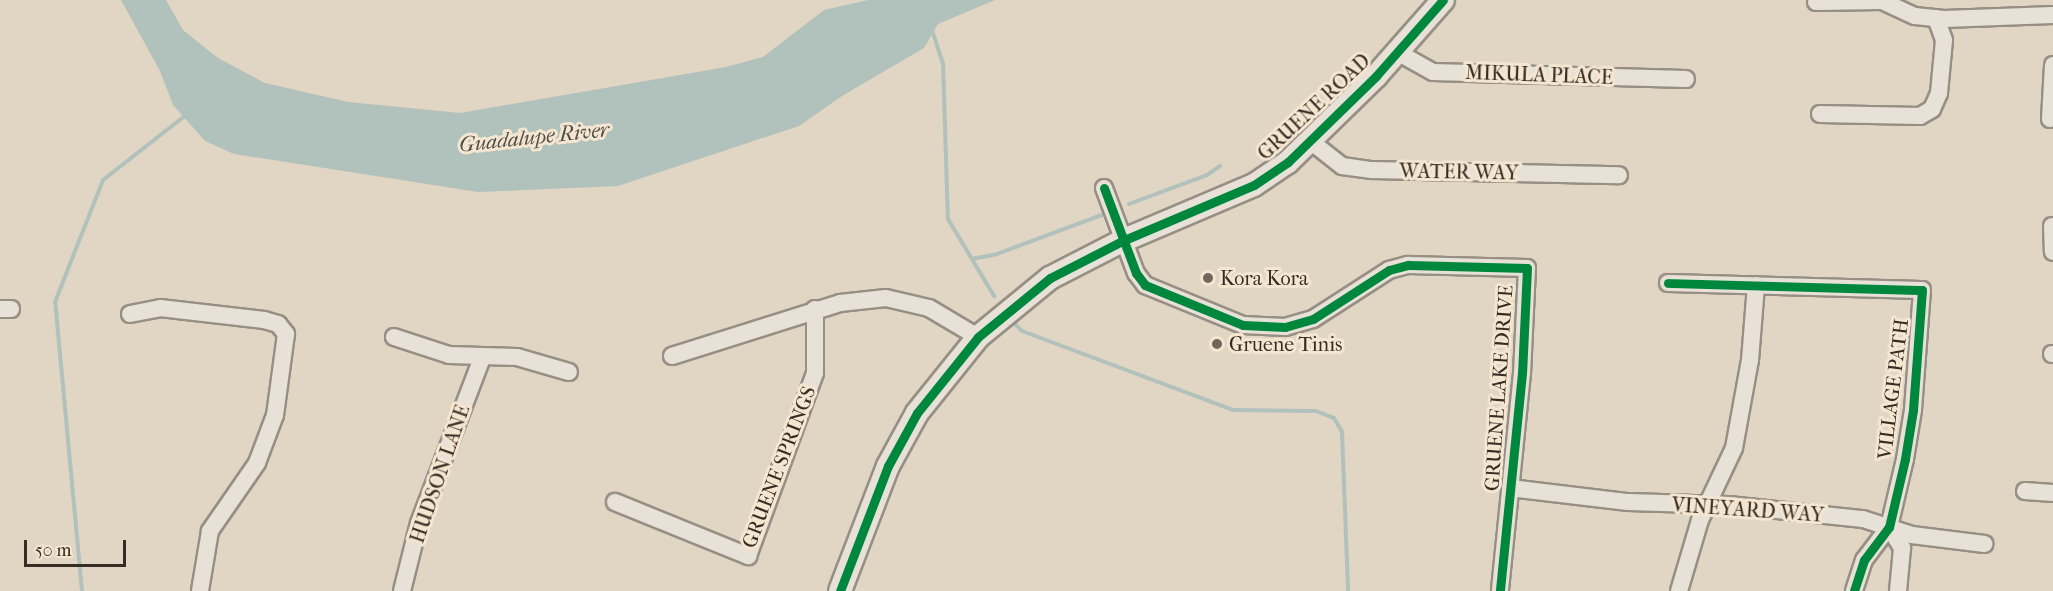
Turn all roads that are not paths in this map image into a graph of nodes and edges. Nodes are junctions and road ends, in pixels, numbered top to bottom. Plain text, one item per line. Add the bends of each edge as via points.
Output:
1 (1443, 0) edge
2 (1880, 0) edge
3 (1816, 2) dead end
4 (1936, 18) junction
5 (2052, 19) edge
6 (1397, 52) junction
7 (2053, 65) edge
8 (1686, 79) dead end
9 (1820, 114) dead end
10 (2050, 119) dead end
11 (1310, 140) junction
12 (1619, 175) dead end
13 (1104, 188) dead end
14 (2052, 226) edge
15 (1122, 241) junction
16 (2053, 252) edge
17 (1668, 283) dead end
18 (1756, 285) junction
19 (815, 309) junction
20 (130, 314) dead end
21 (394, 337) dead end
22 (978, 337) junction
23 (672, 356) dead end
24 (482, 358) junction
25 (569, 372) dead end
26 (1510, 488) junction
27 (2025, 491) dead end
28 (2053, 493) edge
29 (615, 502) dead end
30 (1708, 505) junction
31 (1889, 527) junction
32 (1984, 544) dead end
33 (200, 591) edge
34 (402, 591) edge
35 (840, 591) edge
36 (1500, 591) edge
37 (1679, 591) edge
38 (1854, 591) edge
39 (1898, 591) edge

1 - 6 street, GRUENE ROAD
2 - 3 street
2 - 4 street via 1914,16
4 - 5 street
4 - 9 street via 1944,40 1940,93 1932,109 1920,116
6 - 8 street, MIKULA PLACE via 1433,72
6 - 11 street, GRUENE ROAD
7 - 10 street
11 - 12 street, WATER WAY via 1329,160 1362,169
11 - 15 street, GRUENE ROAD via 1254,186
13 - 15 street, GRUENE LAKE DRIVE
14 - 16 street
15 - 22 street, GRUENE ROAD via 1050,278
15 - 26 street, GRUENE LAKE DRIVE via 1136,273 1146,285 1243,325 1285,327 1313,319 1389,270 1408,265 1527,268 1522,373
17 - 18 street, VILLAGE PATH
18 - 30 street via 1750,360 1736,438
18 - 31 street, VILLAGE PATH via 1922,290 1913,410
19 - 22 street via 886,298 929,308
19 - 23 street
19 - 29 street, GRUENE SPRINGS via 815,373 748,556
20 - 33 street via 160,308 264,320 278,324 286,334 275,415 257,463 210,531
21 - 24 street via 449,355
22 - 35 street, GRUENE ROAD via 917,413 888,466
24 - 25 street via 517,357
24 - 34 street, HUDSON LANE via 419,523
26 - 30 street, VINEYARD WAY via 1628,502
26 - 36 street, GRUENE LAKE DRIVE
27 - 28 street
30 - 31 street, VINEYARD WAY via 1863,519
30 - 37 street via 1685,563
31 - 32 street, VINEYARD WAY via 1912,535
31 - 38 street, VILLAGE PATH via 1864,560
31 - 39 street via 1902,548

